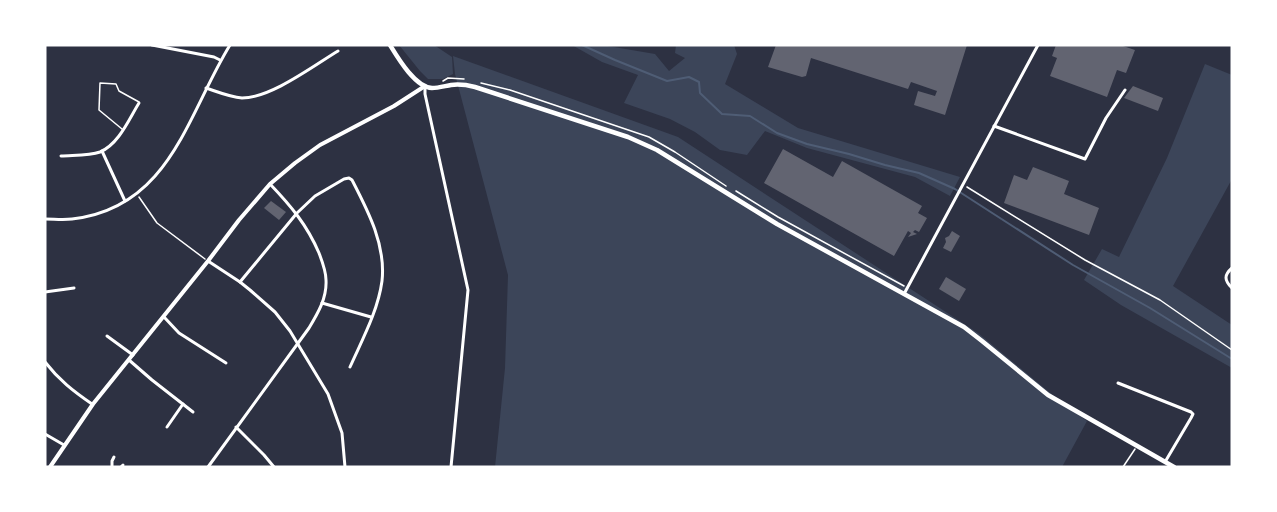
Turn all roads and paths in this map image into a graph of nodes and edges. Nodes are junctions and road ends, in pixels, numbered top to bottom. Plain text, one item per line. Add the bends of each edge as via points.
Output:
1 (152, 45) edge
2 (230, 45) edge
3 (390, 45) edge
4 (1038, 45) edge
5 (338, 51) dead end
6 (220, 60) junction
7 (471, 80) dead end
8 (437, 82) dead end
9 (481, 82) dead end
10 (425, 86) junction
11 (206, 88) junction
12 (1125, 90) dead end
13 (139, 102) joint
14 (994, 126) junction
15 (122, 130) junction
16 (102, 151) junction
17 (61, 156) dead end
18 (270, 184) junction
19 (963, 187) junction
20 (137, 194) junction
21 (125, 202) junction
22 (297, 213) junction
23 (45, 219) edge
24 (208, 261) junction
25 (1232, 268) edge
26 (240, 282) junction
27 (74, 288) dead end
28 (1232, 288) edge
29 (906, 291) junction
30 (45, 292) edge
31 (322, 303) junction
32 (164, 317) junction
33 (371, 317) junction
34 (107, 336) dead end
35 (298, 344) junction
36 (1232, 350) edge
37 (133, 355) junction
38 (129, 360) junction
39 (45, 362) edge
40 (226, 363) dead end
41 (350, 367) dead end
42 (1118, 383) dead end
43 (93, 404) junction
44 (183, 404) junction
45 (193, 412) dead end
46 (166, 427) dead end
47 (236, 427) junction
48 (45, 434) edge
49 (64, 446) junction
50 (1137, 446) junction
51 (114, 457) dead end
52 (1166, 462) junction
53 (50, 467) edge
54 (112, 467) edge
55 (207, 467) edge
56 (274, 467) edge
57 (345, 467) edge
58 (450, 467) edge
59 (1123, 467) edge
60 (1174, 467) edge

1 - 6 street
2 - 6 street
3 - 10 main road via 418,83
4 - 14 street
5 - 11 street via 259,95 243,98
6 - 11 street
7 - 8 path via 448,78
9 - 29 path via 649,137
10 - 18 street via 320,145
10 - 29 main road via 475,87 641,142 777,224
10 - 58 street via 468,290
11 - 20 street via 174,152
12 - 14 street via 1085,159
13 - 15 street
13 - 15 lane via 119,91 116,84 100,83 99,110
14 - 19 street
15 - 16 street
16 - 17 street
16 - 21 street
18 - 22 street
18 - 24 street
19 - 29 street
19 - 36 path via 1160,300
20 - 21 street
20 - 24 path via 157,223
21 - 23 street via 85,218
22 - 26 street
22 - 31 street via 324,269 326,288
22 - 33 street via 315,196 344,179 352,180 373,224 380,254 382,280
24 - 26 street
24 - 32 street
25 - 28 street via 1226,277
26 - 35 street via 275,312
27 - 30 street
29 - 50 main road via 973,333 1048,395
31 - 33 street
31 - 35 street
32 - 37 street
32 - 40 street via 185,337
33 - 41 street
34 - 37 street
35 - 47 street
35 - 57 street via 337,416
37 - 38 street
38 - 43 street
38 - 44 street
39 - 43 street via 58,379
42 - 52 street via 1191,412
43 - 49 street
44 - 45 street
44 - 46 street
47 - 55 street
47 - 56 street
48 - 49 street
49 - 53 street
50 - 52 main road
50 - 59 path
51 - 54 street
52 - 60 main road

